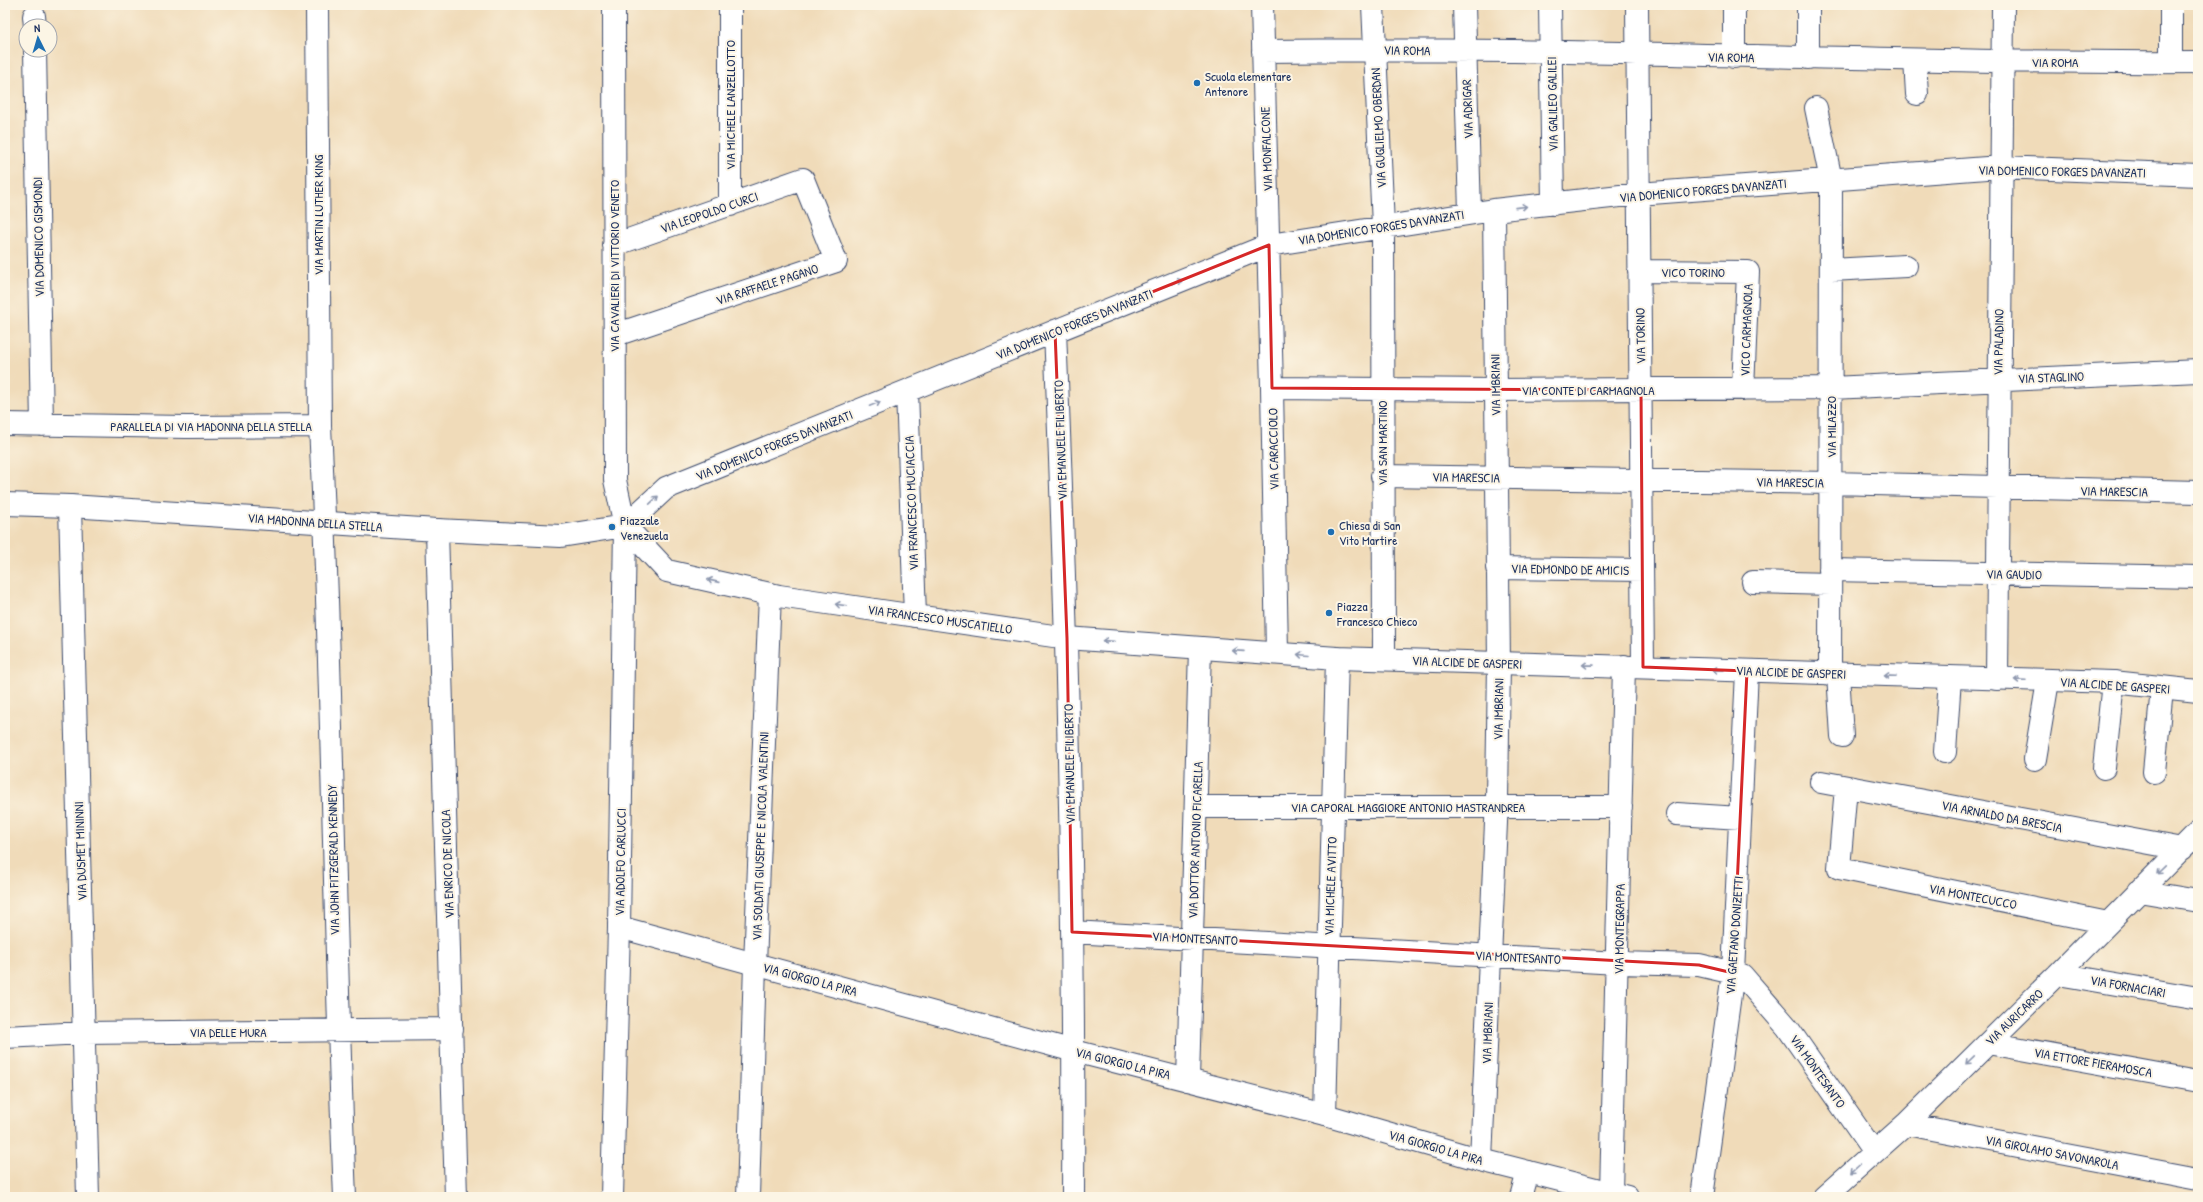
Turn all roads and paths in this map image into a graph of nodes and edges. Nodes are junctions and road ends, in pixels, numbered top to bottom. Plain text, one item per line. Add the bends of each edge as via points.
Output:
1 (317, 5) edge
2 (614, 5) edge
3 (730, 5) edge
4 (1262, 5) edge
5 (1373, 5) edge
6 (1464, 5) edge
7 (1550, 5) edge
8 (1637, 5) edge
9 (1734, 5) edge
10 (1808, 5) edge
11 (2003, 5) edge
12 (2171, 5) edge
13 (1375, 50) junction
14 (1263, 51) junction
15 (1465, 51) junction
16 (1551, 53) junction
17 (1638, 55) junction
18 (1734, 57) junction
19 (35, 58) edge
20 (1808, 58) junction
21 (1915, 60) junction
22 (2002, 62) junction
23 (2171, 62) junction
24 (2198, 62) edge
25 (1917, 94) dead end
26 (1816, 108) dead end
27 (2000, 167) junction
28 (2198, 175) edge
29 (803, 179) joint
30 (1831, 180) junction
31 (1638, 194) junction
32 (1553, 204) junction
33 (730, 205) junction
34 (1494, 210) junction
35 (1470, 213) junction
36 (1383, 226) junction
37 (614, 245) junction
38 (1269, 245) junction
39 (1906, 266) dead end
40 (1831, 270) junction
41 (1639, 272) junction
42 (1748, 272) joint
43 (1055, 331) junction
44 (615, 335) junction
45 (2198, 371) edge
46 (1998, 380) junction
47 (1272, 388) junction
48 (1831, 388) junction
49 (1382, 389) junction
50 (1743, 389) junction
51 (1495, 390) junction
52 (1641, 390) junction
53 (907, 391) junction
54 (5, 424) edge
55 (42, 425) junction
56 (320, 426) junction
57 (1382, 476) junction
58 (1496, 478) junction
59 (1642, 480) junction
60 (1831, 483) junction
61 (1997, 489) junction
62 (2198, 492) edge
63 (5, 504) edge
64 (70, 506) junction
65 (325, 523) junction
66 (625, 526) junction
67 (437, 530) junction
68 (1497, 568) junction
69 (1642, 570) junction
70 (1997, 573) junction
71 (1830, 577) junction
72 (2198, 577) edge
73 (1753, 582) dead end
74 (770, 594) junction
75 (915, 616) junction
76 (1067, 638) junction
77 (1200, 648) junction
78 (1277, 653) junction
79 (1337, 658) junction
80 (1384, 659) junction
81 (1499, 663) junction
82 (1633, 667) junction
83 (1747, 671) junction
84 (1834, 674) junction
85 (1950, 678) junction
86 (1996, 679) junction
87 (2048, 681) junction
88 (2113, 682) junction
89 (2162, 688) junction
90 (2198, 692) edge
91 (1842, 736) dead end
92 (1945, 752) dead end
93 (2035, 759) dead end
94 (2104, 768) dead end
95 (2154, 772) dead end
96 (1821, 782) dead end
97 (1846, 787) junction
98 (1497, 807) junction
99 (1196, 808) junction
100 (1332, 808) junction
101 (1621, 808) junction
102 (1677, 814) dead end
103 (1740, 818) junction
104 (2198, 832) edge
105 (2182, 850) junction
106 (2139, 891) junction
107 (2198, 901) edge
108 (2108, 923) junction
109 (619, 927) junction
110 (1072, 932) junction
111 (1192, 938) junction
112 (1328, 946) junction
113 (1490, 955) junction
114 (1618, 963) junction
115 (755, 964) junction
116 (1733, 973) junction
117 (2058, 974) junction
118 (2198, 998) edge
119 (452, 1029) junction
120 (338, 1031) junction
121 (84, 1033) junction
122 (5, 1037) edge
123 (1988, 1043) junction
124 (1074, 1051) junction
125 (1188, 1080) junction
126 (2198, 1081) edge
127 (1325, 1115) junction
128 (1906, 1124) junction
129 (1874, 1152) junction
130 (1481, 1160) junction
131 (1528, 1172) junction
132 (2198, 1179) edge
133 (1619, 1195) edge
134 (88, 1197) edge
135 (345, 1197) edge
136 (456, 1197) edge
137 (612, 1197) edge
138 (748, 1197) edge
139 (1073, 1197) edge
140 (1521, 1197) edge
141 (1702, 1197) edge
142 (1824, 1197) edge

1 - 56 street, VIA MARTIN LUTHER KING
2 - 37 street, VIA CAVALIERI DI VITTORIO VENETO
3 - 33 street, VIA MICHELE LANZELLOTTO
4 - 14 street, VIA MONFALCONE
5 - 13 street, VIA GUGLIELMO OBERDAN
6 - 15 street, VIA ADRIGAR
7 - 16 street, VIA GALILEO GALILEI
8 - 17 street, VIA TORINO
9 - 18 street
10 - 20 street
11 - 22 street, VIA PALADINO
12 - 23 street
13 - 14 street, VIA ROMA
13 - 15 street, VIA ROMA
13 - 36 street, VIA GUGLIELMO OBERDAN
14 - 38 street, VIA MONFALCONE
15 - 16 street, VIA ROMA
15 - 35 street, VIA ADRIGAR
16 - 17 street, VIA ROMA
16 - 32 street, VIA GALILEO GALILEI
17 - 18 street, VIA ROMA
17 - 31 street, VIA TORINO
18 - 20 street, VIA ROMA
19 - 55 street, VIA DOMENICO GISMONDI
20 - 21 street, VIA ROMA
21 - 22 street, VIA ROMA
21 - 25 street
22 - 23 street, VIA ROMA
22 - 27 street, VIA PALADINO
23 - 24 street, VIA ROMA
26 - 30 street, VIA MILAZZO
27 - 28 street, VIA DOMENICO FORGES DAVANZATI
27 - 30 street, VIA DOMENICO FORGES DAVANZATI
27 - 46 street, VIA PALADINO
29 - 33 street, VIA LEOPOLDO CURCI
29 - 44 street, VIA RAFFAELE PAGANO via 836,261
30 - 31 street, VIA DOMENICO FORGES DAVANZATI
30 - 40 street, VIA MILAZZO
31 - 32 street, VIA DOMENICO FORGES DAVANZATI
31 - 41 street, VIA TORINO
34 -> 32 street, VIA DOMENICO FORGES DAVANZATI
33 - 37 street, VIA LEOPOLDO CURCI
34 - 35 street, VIA DOMENICO FORGES DAVANZATI
34 - 51 street, VIA IMBRIANI
35 - 36 street, VIA DOMENICO FORGES DAVANZATI
36 - 38 street, VIA DOMENICO FORGES DAVANZATI
36 - 49 street, VIA SAN MARTINO
37 - 44 street, VIA CAVALIERI DI VITTORIO VENETO
43 -> 38 street, VIA DOMENICO FORGES DAVANZATI
38 - 47 street, VIA CARACCIOLO
39 - 40 street
40 - 48 street, VIA MILAZZO
41 - 42 street, VICO TORINO
41 - 52 street, VIA TORINO
42 - 50 street, VICO CARMAGNOLA
43 - 53 street, VIA DOMENICO FORGES DAVANZATI
43 - 76 street, VIA EMANUELE FILIBERTO
44 - 66 street, VIA CAVALIERI DI VITTORIO VENETO via 615,480
45 - 46 street, VIA STAGLINO
46 - 48 street, VIA STAGLINO
46 - 61 street, VIA PALADINO
47 - 49 street, VIA CONTE DI CARMAGNOLA
47 - 78 street, VIA CARACCIOLO
48 - 50 street, VIA CONTE DI CARMAGNOLA
48 - 60 street, VIA MILAZZO
49 - 51 street, VIA CONTE DI CARMAGNOLA
49 - 57 street, VIA SAN MARTINO
50 - 52 street, VIA CONTE DI CARMAGNOLA
51 - 52 street, VIA CONTE DI CARMAGNOLA
51 - 58 street, VIA IMBRIANI
52 - 59 street, VIA TORINO
66 -> 53 street, VIA DOMENICO FORGES DAVANZATI via 666,488
53 - 75 street, VIA FRANCESCO MUCIACCIA
54 - 55 street, PARALLELA DI VIA MADONNA DELLA STELLA
55 - 56 street, PARALLELA DI VIA MADONNA DELLA STELLA
56 - 65 street, PARALLELA DI VIA MADONNA DELLA STELLA
57 - 58 street, VIA MARESCIA
57 - 80 street, VIA SAN MARTINO
58 - 59 street, VIA MARESCIA
58 - 68 street, VIA IMBRIANI
59 - 60 street, VIA MARESCIA
59 - 69 street, VIA TORINO
60 - 61 street, VIA MARESCIA
60 - 71 street, VIA MILAZZO
61 - 62 street, VIA MARESCIA
61 - 70 street, VIA PALADINO
63 - 64 street, VIA MADONNA DELLA STELLA
64 - 65 street, VIA MADONNA DELLA STELLA
64 - 121 street, VIA DUSMET MININNI
65 - 67 street, VIA MADONNA DELLA STELLA
65 - 120 street, VIA JOHN FITZGERALD KENNEDY
66 - 67 street, VIA MADONNA DELLA STELLA via 561,536
74 -> 66 street, VIA FRANCESCO MUSCATIELLO via 667,571
66 - 109 street, VIA ADOLFO CARLUCCI
67 - 119 street, VIA ENRICO DE NICOLA
68 - 69 street, VIA EDMONDO DE AMICIS
68 - 81 street, VIA IMBRIANI
69 - 82 street, VIA TORINO
70 - 71 street, VIA GAUDIO
70 - 72 street, VIA GAUDIO
70 - 86 street, VIA PALADINO
71 - 73 street, VIA GAUDIO
71 - 84 street, VIA MILAZZO
75 -> 74 street, VIA FRANCESCO MUSCATIELLO
74 - 115 street, VIA SOLDATI GIUSEPPE E NICOLA VALENTINI
75 - 76 street, VIA FRANCESCO MUSCATIELLO
77 -> 76 street, VIA FRANCESCO MUSCATIELLO
76 - 110 street, VIA EMANUELE FILIBERTO
78 -> 77 street, VIA FRANCESCO MUSCATIELLO
77 - 99 street, VIA DOTTOR ANTONIO FICARELLA
79 -> 78 street
79 - 80 street
79 - 100 street, VIA MICHELE AVITTO
80 - 81 street, VIA ALCIDE DE GASPERI
82 -> 81 street, VIA ALCIDE DE GASPERI
81 - 98 street, VIA IMBRIANI
83 -> 82 street, VIA ALCIDE DE GASPERI
82 - 101 street, VIA MONTEGRAPPA
83 - 84 street, VIA ALCIDE DE GASPERI
83 - 103 street, VIA GAETANO DONIZETTI
85 -> 84 street, VIA ALCIDE DE GASPERI
84 - 91 street, VIA MILAZZO
85 - 86 street, VIA ALCIDE DE GASPERI
85 - 92 street
87 -> 86 street, VIA ALCIDE DE GASPERI
87 - 88 street, VIA ALCIDE DE GASPERI
87 - 93 street
88 - 89 street, VIA ALCIDE DE GASPERI
88 - 94 street
89 - 90 street, VIA ALCIDE DE GASPERI
89 - 95 street
96 - 97 street, VIA ARNALDO DA BRESCIA
97 - 105 street, VIA ARNALDO DA BRESCIA
97 - 108 street, VIA MONTECUCCO via 1839,868
98 - 100 street, VIA CAPORAL MAGGIORE ANTONIO MASTRANDREA
98 - 101 street, VIA CAPORAL MAGGIORE ANTONIO MASTRANDREA
98 - 113 street, VIA IMBRIANI
99 - 100 street, VIA CAPORAL MAGGIORE ANTONIO MASTRANDREA
99 - 111 street, VIA DOTTOR ANTONIO FICARELLA
100 - 112 street, VIA MICHELE AVITTO
101 - 114 street, VIA MONTEGRAPPA
102 - 103 street
103 - 116 street, VIA GAETANO DONIZETTI
104 - 105 street, VIA AURICARRO
105 -> 106 street, VIA AURICARRO
106 - 107 street
106 - 108 street, VIA AURICARRO
108 - 117 street, VIA AURICARRO
109 - 115 street, VIA GIORGIO LA PIRA
109 - 137 street, VIA ADOLFO CARLUCCI
110 - 111 street, VIA MONTESANTO
110 - 124 street, VIA EMANUELE FILIBERTO
111 - 112 street, VIA MONTESANTO
111 - 125 street, VIA DOTTOR ANTONIO FICARELLA
112 - 113 street, VIA MONTESANTO
112 - 127 street, VIA MICHELE AVITTO
113 - 114 street, VIA MONTESANTO
113 - 130 street, VIA IMBRIANI
114 - 116 street, VIA MONTESANTO via 1699,965
114 - 133 street, VIA MONTEGRAPPA
115 - 124 street, VIA GIORGIO LA PIRA
115 - 138 street, VIA SOLDATI GIUSEPPE E NICOLA VALENTINI
116 - 129 street, VIA MONTESANTO via 1742,975 1787,1028
116 - 141 street, VIA GAETANO DONIZETTI
117 - 118 street, VIA FORNACIARI
117 - 123 street, VIA AURICARRO
119 - 120 street, VIA DELLE MURA
119 - 136 street, VIA ENRICO DE NICOLA
120 - 121 street, VIA DELLE MURA
120 - 135 street, VIA JOHN FITZGERALD KENNEDY
121 - 122 street, VIA DELLE MURA
121 - 134 street, VIA DUSMET MININNI
123 - 126 street, VIA ETTORE FIERAMOSCA
123 -> 128 street, VIA AURICARRO
124 - 125 street, VIA GIORGIO LA PIRA
124 - 139 street, VIA EMANUELE FILIBERTO
125 - 127 street, VIA GIORGIO LA PIRA
127 - 130 street, VIA GIORGIO LA PIRA
128 - 129 street, VIA AURICARRO
128 - 132 street, VIA GIROLAMO SAVONAROLA
129 -> 142 street, VIA AURICARRO
130 - 131 street, VIA GIORGIO LA PIRA
131 - 133 street, VIA GIORGIO LA PIRA
131 - 140 street

